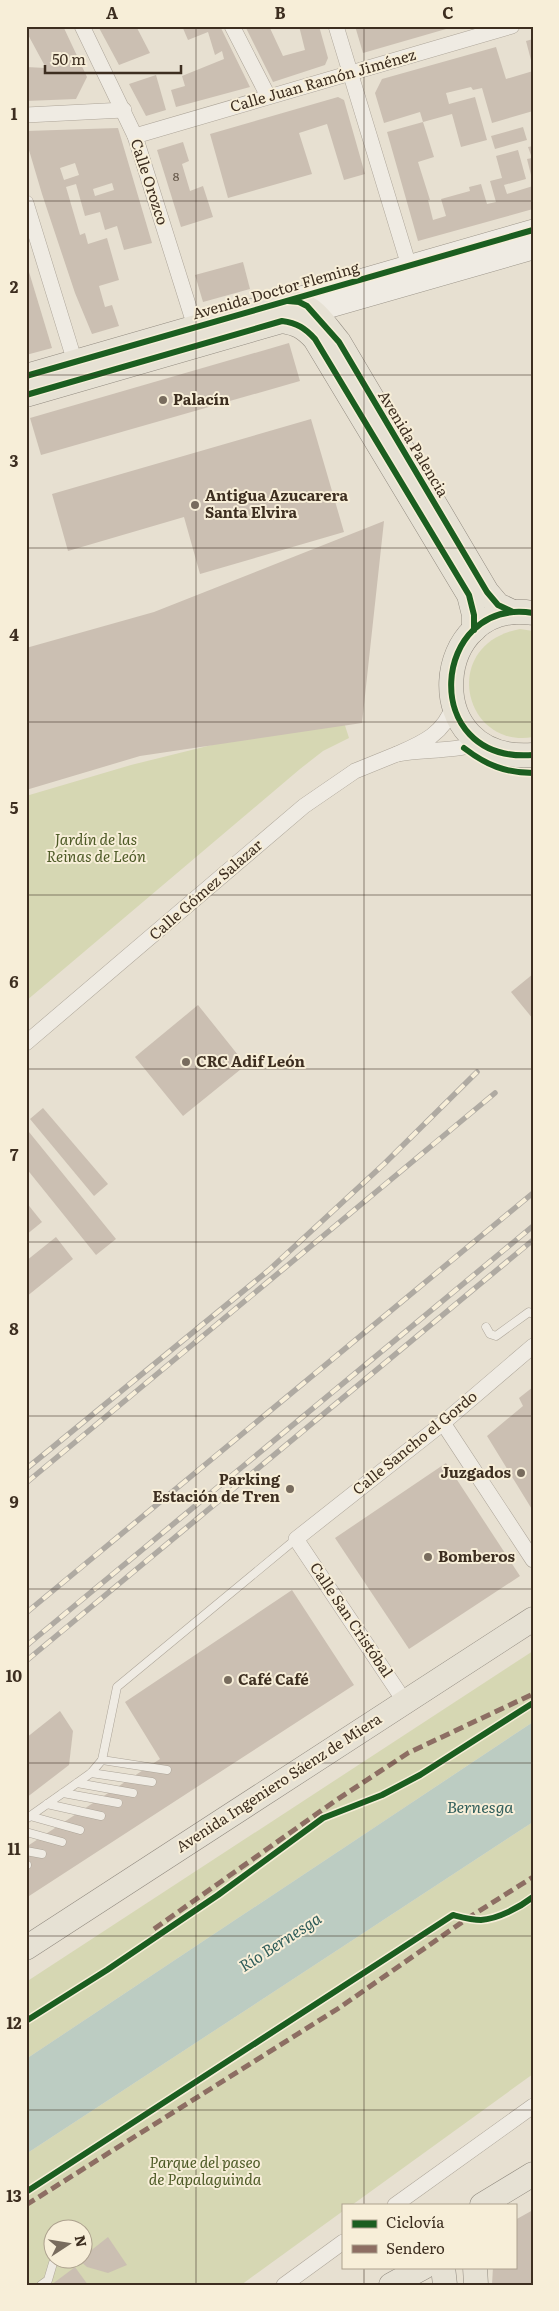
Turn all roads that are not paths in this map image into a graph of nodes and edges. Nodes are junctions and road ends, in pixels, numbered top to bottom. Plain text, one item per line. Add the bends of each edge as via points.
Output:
1 (82, 26) edge
2 (232, 26) edge
3 (336, 26) edge
4 (512, 26) edge
5 (351, 72) junction
6 (268, 96) junction
7 (124, 110) junction
8 (26, 116) edge
9 (134, 136) junction
10 (26, 203) edge
11 (533, 230) edge
12 (533, 249) edge
13 (409, 266) junction
14 (348, 302) junction
15 (283, 311) junction
16 (313, 312) junction
17 (198, 336) junction
18 (339, 342) junction
19 (75, 362) junction
20 (26, 376) edge
21 (26, 396) edge
22 (523, 613) edge
23 (474, 630) junction
24 (453, 706) junction
25 (480, 743) junction
26 (397, 754) junction
27 (533, 755) edge
28 (26, 1044) edge
29 (533, 1314) edge
30 (486, 1327) dead end
31 (533, 1346) edge
32 (443, 1423) junction
33 (296, 1539) junction
34 (533, 1560) edge
35 (533, 1619) edge
36 (405, 1702) junction
37 (102, 1760) junction
38 (167, 1770) dead end
39 (91, 1773) junction
40 (152, 1782) dead end
41 (77, 1783) junction
42 (63, 1793) junction
43 (133, 1793) dead end
44 (118, 1803) dead end
45 (47, 1804) junction
46 (101, 1816) dead end
47 (28, 1818) edge
48 (80, 1830) dead end
49 (26, 1832) edge
50 (62, 1842) dead end
51 (26, 1851) edge
52 (42, 1854) dead end
53 (26, 1948) edge
54 (533, 2106) edge
55 (533, 2174) edge
56 (533, 2184) edge
57 (505, 2200) edge
58 (396, 2204) edge
59 (487, 2204) edge
60 (342, 2243) edge
61 (52, 2268) edge
62 (398, 2268) edge
63 (422, 2268) edge
64 (443, 2268) edge
65 (41, 2285) edge
66 (284, 2285) edge
67 (378, 2285) edge
68 (391, 2285) edge
69 (402, 2285) edge
70 (431, 2285) edge
71 (445, 2285) edge

1 - 7 street, Calle Orozco
2 - 6 street
3 - 5 street
4 - 5 street, Calle Juan Ramón Jiménez
5 - 6 street, Calle Juan Ramón Jiménez
5 - 13 street
6 - 9 street, Calle Juan Ramón Jiménez
7 - 8 street
7 - 9 street, Calle Orozco
9 - 17 street, Calle Orozco
10 - 19 street
11 - 13 main road, Avenida Doctor Fleming
12 - 14 main road, Avenida Doctor Fleming
13 - 15 main road, Avenida Doctor Fleming
14 - 16 main road, Avenida Doctor Fleming
14 - 18 main road via 338,326
15 - 16 main road, Avenida Palencia via 299,302
15 - 17 main road, Avenida Doctor Fleming
15 - 23 main road, Avenida Palencia via 315,339 469,595
16 - 18 main road, Avenida Palencia
17 - 19 main road, Avenida Doctor Fleming
17 - 21 main road, Avenida Doctor Fleming
18 - 22 main road, Avenida Palencia via 487,592 498,605
19 - 20 main road, Avenida Doctor Fleming
22 - 23 main road via 486,622
23 - 24 main road via 460,646 452,665 450,686
24 - 25 main road via 459,720
24 - 26 street, Calle Gómez Salazar via 438,732
25 - 26 street, Calle Gómez Salazar via 464,748
25 - 27 main road via 498,752
26 - 28 street, Calle Gómez Salazar via 354,771 304,806
29 - 30 lane via 529,1312 496,1336 490,1334
31 - 32 street, Calle Sancho el Gordo
32 - 33 street, Calle Sancho el Gordo
32 - 34 street
33 - 36 street, Calle San Cristóbal
33 - 37 lane via 117,1687
35 - 36 main road, Avenida Ingeniero Sáenz de Miera
36 - 53 main road, Avenida Ingeniero Sáenz de Miera
37 - 38 lane
37 - 39 lane
39 - 40 lane
39 - 41 lane
41 - 42 lane
41 - 43 lane
42 - 44 lane
42 - 45 lane
45 - 46 lane
45 - 47 lane
47 - 48 lane
49 - 50 lane
51 - 52 lane
54 - 58 street
55 - 57 main road
56 - 57 main road
57 - 59 main road
60 - 66 street
61 - 65 lane via 48,2280
62 - 67 main road
63 - 68 main road
64 - 71 main road
69 - 70 main road

